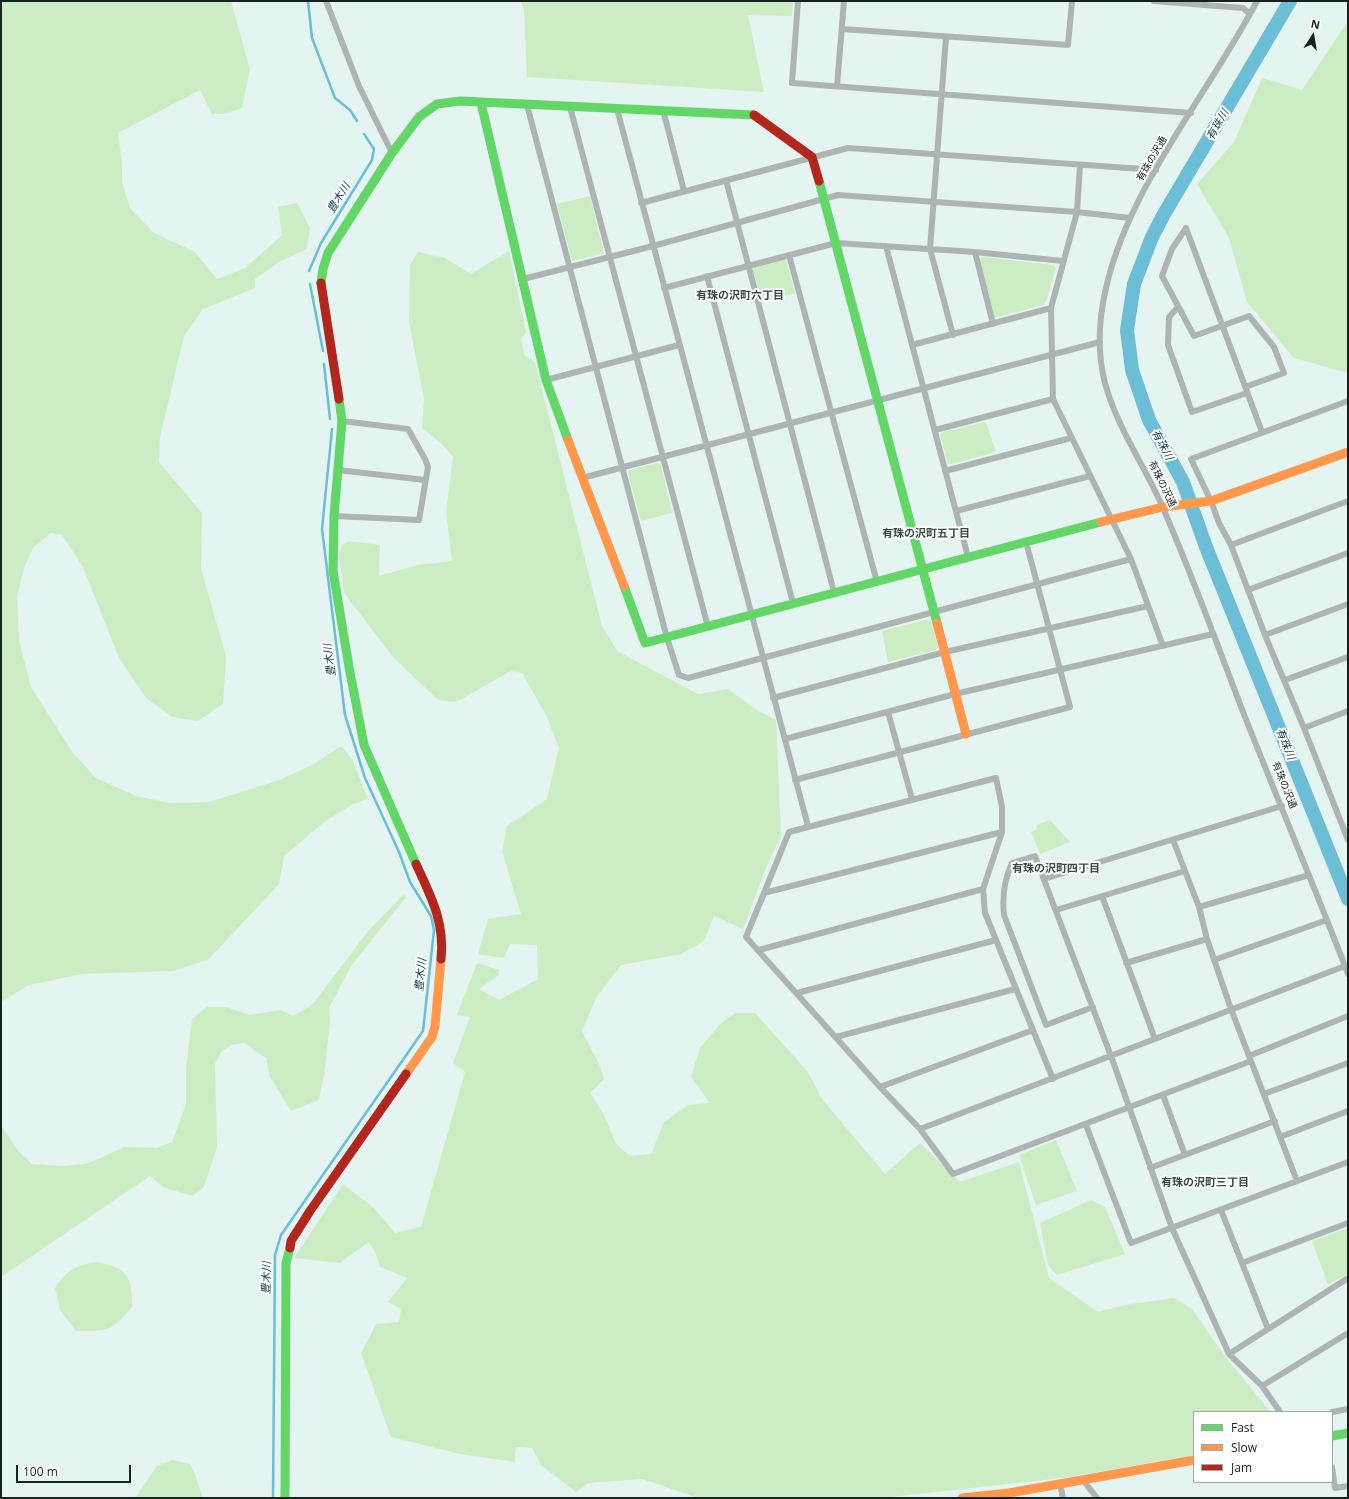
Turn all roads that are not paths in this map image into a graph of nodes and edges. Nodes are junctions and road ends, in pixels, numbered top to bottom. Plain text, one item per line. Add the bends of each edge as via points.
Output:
1 (326, 1) edge
2 (798, 1) edge
3 (844, 1) edge
4 (1072, 1) edge
5 (1154, 1) edge
6 (1257, 1) edge
7 (1250, 14) junction
8 (842, 29) junction
9 (946, 37) junction
10 (837, 86) junction
11 (941, 94) junction
12 (481, 103) junction
13 (527, 105) junction
14 (570, 107) junction
15 (617, 109) junction
16 (663, 110) junction
17 (1191, 112) junction
18 (392, 153) junction
19 (936, 155) junction
20 (812, 157) junction
21 (1080, 166) junction
22 (1156, 170) junction
23 (726, 180) junction
24 (684, 191) junction
25 (825, 200) junction
26 (933, 202) junction
27 (642, 203) junction
28 (1077, 212) junction
29 (1130, 218) junction
30 (736, 222) junction
31 (836, 243) junction
32 (653, 246) junction
33 (886, 246) junction
34 (930, 249) junction
35 (975, 252) junction
36 (789, 254) junction
37 (610, 256) junction
38 (1063, 261) junction
39 (748, 265) junction
40 (569, 267) junction
41 (707, 276) junction
42 (523, 279) junction
43 (664, 288) junction
44 (1178, 307) junction
45 (1051, 308) junction
46 (993, 324) junction
47 (1223, 325) junction
48 (953, 335) junction
49 (1100, 342) junction
50 (679, 345) junction
51 (912, 345) junction
52 (1052, 353) junction
53 (637, 356) junction
54 (596, 367) junction
55 (546, 380) junction
56 (923, 387) junction
57 (1246, 390) junction
58 (1053, 399) junction
59 (878, 400) junction
60 (1348, 401) edge
61 (831, 413) junction
62 (342, 421) junction
63 (790, 423) junction
64 (935, 430) junction
65 (1262, 432) junction
66 (748, 435) junction
67 (1071, 438) junction
68 (706, 446) junction
69 (1347, 454) edge
70 (664, 457) junction
71 (623, 468) junction
72 (338, 470) junction
73 (945, 471) junction
74 (1090, 476) junction
75 (582, 478) junction
76 (425, 480) junction
77 (1348, 501) edge
78 (1208, 502) junction
79 (1163, 507) junction
80 (956, 511) junction
81 (334, 516) junction
82 (1113, 519) junction
83 (1026, 542) junction
84 (1231, 545) junction
85 (1348, 553) edge
86 (968, 557) junction
87 (1131, 559) junction
88 (923, 570) junction
89 (877, 582) junction
90 (1036, 585) junction
91 (1248, 590) junction
92 (834, 592) junction
93 (793, 604) junction
94 (1348, 604) edge
95 (1148, 606) junction
96 (934, 612) junction
97 (751, 615) junction
98 (708, 627) junction
99 (1048, 628) junction
100 (1213, 634) junction
101 (1265, 635) junction
102 (667, 638) junction
103 (1163, 646) junction
104 (945, 652) junction
105 (1348, 657) edge
106 (762, 658) junction
107 (1060, 670) junction
108 (1284, 680) junction
109 (955, 694) junction
110 (774, 698) junction
111 (1348, 711) edge
112 (888, 712) junction
113 (1304, 728) junction
114 (966, 734) junction
115 (785, 739) junction
116 (899, 752) junction
117 (795, 780) junction
118 (912, 799) junction
119 (1282, 806) junction
120 (808, 826) junction
121 (1002, 832) junction
122 (1173, 840) junction
123 (1348, 840) edge
124 (1185, 871) junction
125 (1309, 874) junction
126 (1044, 879) junction
127 (983, 889) junction
128 (764, 893) junction
129 (1102, 896) junction
130 (1199, 907) junction
131 (1056, 910) junction
132 (1327, 920) junction
133 (1206, 939) junction
134 (996, 940) junction
135 (758, 950) junction
136 (1214, 960) junction
137 (1126, 963) junction
138 (1345, 966) junction
139 (1348, 974) edge
140 (1015, 989) junction
141 (797, 993) junction
142 (1092, 1007) junction
143 (1231, 1009) junction
144 (1348, 1016) edge
145 (1033, 1030) junction
146 (836, 1037) junction
147 (1155, 1039) junction
148 (1111, 1056) junction
149 (1250, 1058) junction
150 (1348, 1063) edge
151 (1053, 1079) junction
152 (880, 1087) junction
153 (1264, 1094) junction
154 (1163, 1095) junction
155 (1129, 1107) junction
156 (1348, 1111) edge
157 (1275, 1121) junction
158 (1086, 1125) junction
159 (920, 1129) junction
160 (1280, 1136) junction
161 (1185, 1155) junction
162 (1348, 1162) edge
163 (1150, 1168) junction
164 (1298, 1181) junction
165 (1221, 1210) junction
166 (1348, 1223) edge
167 (1172, 1228) junction
168 (1242, 1263) junction
169 (1348, 1278) edge
170 (1268, 1329) junction
171 (1348, 1333) edge
172 (1229, 1354) junction
173 (1262, 1386) junction
174 (1348, 1409) edge
175 (1279, 1411) edge
176 (1333, 1412) edge
177 (1348, 1433) edge
178 (1333, 1436) edge
179 (1193, 1460) edge
180 (1333, 1474) edge
181 (1082, 1479) junction
182 (1060, 1484) junction
183 (1348, 1486) edge
184 (1010, 1496) edge
185 (285, 1498) edge
186 (962, 1498) edge
187 (1063, 1498) edge
188 (1096, 1498) edge

1 - 18 street via 359,86
2 - 10 street via 792,83
3 - 8 street
4 - 9 street via 1068,45
5 - 7 street via 1243,8
6 - 7 street, 有珠の沢通
7 - 17 street, 有珠の沢通
8 - 9 street
8 - 10 street
9 - 11 street
10 - 11 street
11 - 17 street
11 - 19 street
12 - 13 street
12 - 18 street via 448,102 428,109
12 - 42 street
13 - 14 street
13 - 40 street
14 - 15 street
14 - 37 street
15 - 16 street
15 - 27 street
16 - 20 street via 752,114
16 - 24 street
17 - 22 street, 有珠の沢通
18 - 62 street via 328,253 321,280
19 - 20 street via 848,148
19 - 21 street
19 - 26 street
20 - 23 street
20 - 25 street
21 - 22 street
21 - 28 street
22 - 29 street, 有珠の沢通
23 - 24 street
23 - 30 street
24 - 27 street
25 - 26 street via 838,195
25 - 30 street
25 - 31 street
26 - 28 street
26 - 34 street
27 - 32 street
28 - 29 street
28 - 38 street
29 - 49 street, 有珠の沢通 via 1112,265 1101,315
30 - 32 street
30 - 39 street
31 - 33 street
31 - 36 street
31 - 59 street
32 - 37 street
32 - 43 street
33 - 34 street
33 - 51 street
34 - 35 street
34 - 48 street
35 - 38 street
35 - 46 street
36 - 39 street
36 - 61 street
37 - 40 street
37 - 53 street
38 - 45 street
39 - 41 street
39 - 63 street
40 - 42 street
40 - 54 street
41 - 43 street
41 - 66 street
42 - 55 street
43 - 50 street
44 - 47 street via 1194,336
44 - 47 street via 1162,276 1172,248 1186,228
44 - 57 street via 1169,318 1168,345 1192,412
45 - 46 street
45 - 52 street
46 - 48 street
47 - 57 street
47 - 57 street via 1248,316 1274,347 1284,373
48 - 51 street
49 - 52 street
49 - 79 street, 有珠の沢通 via 1104,380 1114,412
50 - 53 street
50 - 68 street
51 - 56 street
52 - 56 street
52 - 58 street
53 - 54 street
53 - 70 street
54 - 55 street
54 - 71 street
55 - 75 street
56 - 59 street
56 - 64 street
57 - 65 street
58 - 64 street
58 - 67 street
59 - 61 street
59 - 88 street
60 - 65 street
61 - 63 street
61 - 89 street
62 - 72 street
62 - 76 street via 408,429 428,467
63 - 66 street
63 - 92 street
64 - 73 street
65 - 78 street via 1191,459
66 - 68 street
66 - 93 street
67 - 73 street
67 - 74 street
68 - 70 street
68 - 97 street
69 - 78 street
70 - 71 street
70 - 98 street
71 - 75 street
71 - 102 street
72 - 76 street
72 - 81 street
73 - 80 street
74 - 80 street
74 - 82 street
75 - 102 street via 645,643
76 - 81 street via 419,520
77 - 84 street
78 - 79 street
78 - 84 street
79 - 82 street
79 - 100 street, 有珠の沢通
80 - 86 street
81 - 185 street via 333,571 364,745 438,913 443,941 432,1037 291,1241 286,1263
82 - 83 street
82 - 87 street
83 - 86 street
83 - 90 street
84 - 91 street
85 - 91 street
86 - 88 street
87 - 90 street
87 - 95 street
88 - 89 street
88 - 96 street
89 - 92 street
90 - 96 street
90 - 99 street
91 - 101 street
92 - 93 street
93 - 97 street
94 - 101 street
95 - 99 street
95 - 103 street
96 - 104 street
96 - 106 street
97 - 98 street
97 - 106 street
98 - 102 street
99 - 104 street
99 - 107 street
100 - 103 street
100 - 119 street, 有珠の沢通
101 - 108 street
102 - 106 street via 679,675 688,678
103 - 107 street
104 - 109 street
104 - 110 street
105 - 108 street
106 - 110 street
107 - 109 street
107 - 114 street via 1070,707
108 - 113 street
109 - 112 street
109 - 114 street
110 - 115 street
111 - 113 street
112 - 115 street
112 - 116 street
113 - 123 street
114 - 116 street
115 - 117 street
116 - 117 street
116 - 118 street
117 - 120 street
118 - 120 street
118 - 121 street via 996,778 1002,807
119 - 122 street
119 - 125 street, 有珠の沢通
120 - 128 street via 789,832
121 - 127 street
121 - 128 street
122 - 124 street
122 - 126 street
124 - 129 street
124 - 130 street
125 - 130 street
125 - 132 street, 有珠の沢通
126 - 131 street
126 - 142 street via 1035,856 1012,863 1006,875 1002,900 1004,916 1046,1025
127 - 134 street via 985,913
127 - 135 street
128 - 135 street via 746,937
129 - 131 street
129 - 137 street
130 - 133 street
131 - 142 street
132 - 136 street
132 - 138 street, 有珠の沢通
133 - 136 street
133 - 137 street
134 - 140 street
134 - 141 street
135 - 141 street
136 - 143 street
137 - 147 street
138 - 139 street, 有珠の沢通
138 - 143 street
140 - 145 street
140 - 146 street
141 - 146 street
142 - 148 street
143 - 147 street
143 - 149 street
144 - 149 street
145 - 151 street
145 - 152 street
146 - 152 street
147 - 148 street
148 - 151 street
148 - 155 street
149 - 153 street
149 - 154 street
150 - 153 street
151 - 159 street
152 - 159 street
153 - 157 street
154 - 155 street
154 - 161 street
155 - 158 street
155 - 163 street
156 - 160 street
157 - 160 street
157 - 161 street
158 - 159 street via 953,1174
158 - 167 street via 1131,1243
160 - 164 street
161 - 163 street
162 - 164 street
163 - 167 street
164 - 165 street
165 - 167 street
165 - 168 street
166 - 168 street
167 - 172 street
168 - 170 street
169 - 170 street
170 - 172 street
171 - 173 street
172 - 173 street
173 - 175 street
174 - 176 street
177 - 178 street
179 - 181 street
180 - 183 street via 1335,1488
181 - 182 street
181 - 188 street
182 - 184 street
182 - 187 street
184 - 186 street

